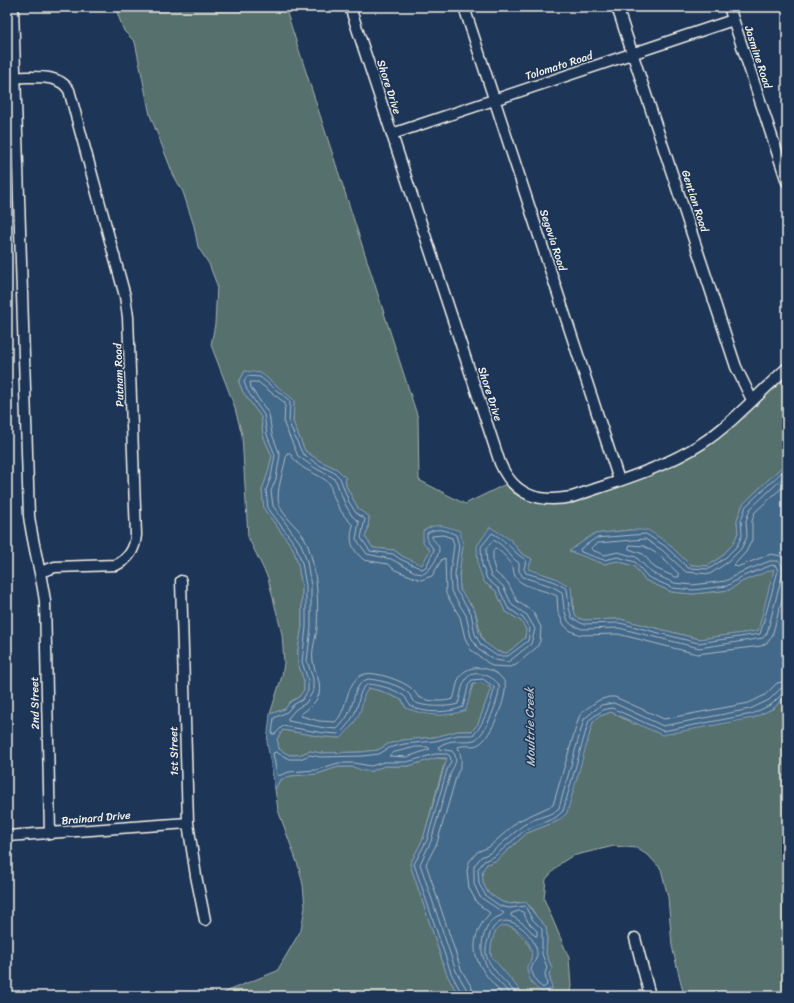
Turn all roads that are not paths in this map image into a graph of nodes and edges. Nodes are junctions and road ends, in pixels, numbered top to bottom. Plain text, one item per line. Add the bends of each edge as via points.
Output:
1 (13, 7) edge
2 (350, 7) edge
3 (464, 7) edge
4 (618, 7) edge
5 (730, 7) edge
6 (733, 20) junction
7 (633, 54) junction
8 (15, 77) junction
9 (494, 100) junction
10 (392, 134) junction
11 (787, 182) edge
12 (787, 368) edge
13 (752, 400) junction
14 (619, 480) junction
15 (40, 572) junction
16 (181, 581) dead end
17 (188, 823) junction
18 (50, 834) junction
19 (7, 836) edge
20 (205, 920) dead end
21 (635, 938) dead end
22 (650, 996) edge

1 - 8 street
2 - 10 street, Shore Drive
3 - 9 street, Segovia Road
4 - 7 street, Gentian Road
5 - 6 street, Jasmine Road
6 - 7 street, Tolomato Road
6 - 11 street, Jasmine Road
7 - 9 street, Tolomato Road
7 - 13 street, Gentian Road via 736,367
8 - 15 street via 29,498 33,544
8 - 15 street, Putnam Road via 56,79 69,90 125,296 130,339 136,535 133,549 116,565 56,567
9 - 10 street, Tolomato Road
9 - 14 street, Segovia Road
10 - 14 street, Shore Drive via 500,463 509,479 528,495 549,500 572,497
12 - 13 street, Shore Drive
13 - 14 street, Shore Drive via 702,444 669,461
15 - 18 street, 2nd Street via 45,601
16 - 17 street, 1st Street
17 - 18 street, Brainard Drive
17 - 20 street, 1st Street
18 - 19 street, Brainard Drive
21 - 22 street

